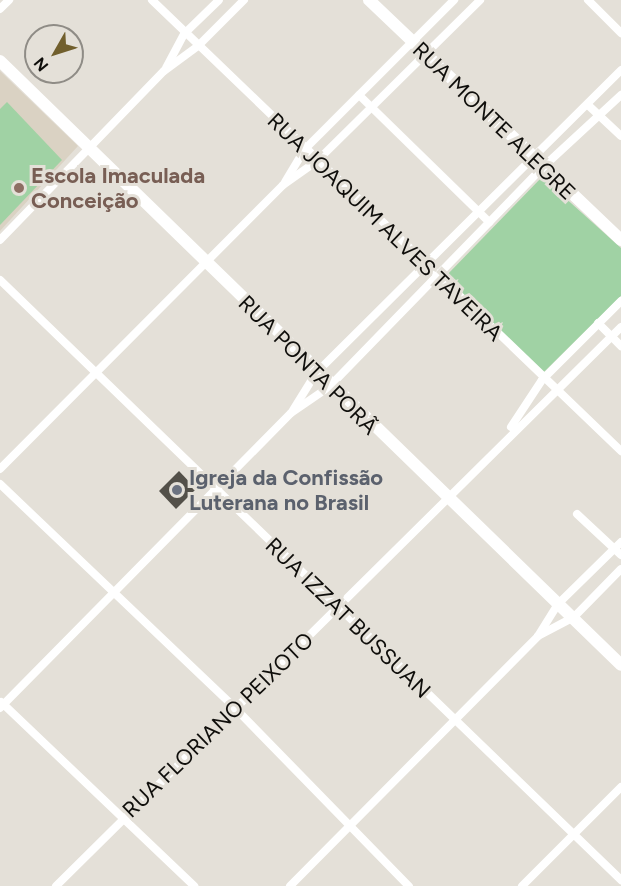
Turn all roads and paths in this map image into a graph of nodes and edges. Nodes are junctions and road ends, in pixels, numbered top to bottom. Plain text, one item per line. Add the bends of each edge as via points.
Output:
1 (9, 0) edge
2 (152, 0) edge
3 (219, 0) edge
4 (244, 0) edge
5 (369, 0) edge
6 (454, 0) edge
7 (480, 0) edge
8 (588, 0) edge
9 (0, 9) edge
10 (185, 33) junction
11 (621, 33) edge
12 (411, 41) junction
13 (198, 46) junction
14 (424, 53) junction
15 (0, 61) edge
16 (621, 70) edge
17 (164, 71) junction
18 (359, 95) junction
19 (621, 95) edge
20 (588, 105) junction
21 (372, 107) junction
22 (600, 117) junction
23 (621, 136) edge
24 (89, 146) junction
25 (305, 149) junction
26 (529, 156) junction
27 (317, 161) junction
28 (542, 168) junction
29 (283, 185) junction
30 (476, 209) junction
31 (489, 222) junction
32 (0, 240) edge
33 (621, 240) edge
34 (423, 263) junction
35 (206, 264) junction
36 (437, 276) junction
37 (0, 280) edge
38 (621, 301) edge
39 (598, 323) junction
40 (621, 327) edge
41 (612, 336) junction
42 (621, 346) edge
43 (94, 373) junction
44 (316, 373) junction
45 (542, 380) junction
46 (329, 387) junction
47 (558, 392) junction
48 (291, 413) junction
49 (506, 435) junction
50 (621, 451) edge
51 (0, 469) edge
52 (0, 484) edge
53 (214, 490) junction
54 (444, 497) junction
55 (577, 514) dead end
56 (621, 542) edge
57 (617, 552) edge
58 (621, 569) edge
59 (111, 594) junction
60 (559, 603) junction
61 (338, 609) junction
62 (574, 617) junction
63 (538, 636) junction
64 (621, 665) edge
65 (1, 704) edge
66 (235, 708) junction
67 (453, 718) junction
68 (621, 787) edge
69 (122, 818) junction
70 (349, 825) junction
71 (575, 834) junction
72 (621, 880) edge
73 (56, 886) edge
74 (194, 886) edge
75 (290, 886) edge
76 (409, 886) edge
77 (522, 886) edge

1 - 9 street
2 - 10 street, RUA JOAQUIM ALVES TAVEIRA
3 - 10 street
4 - 13 street
5 - 12 street, RUA MONTE ALEGRE
6 - 12 street
7 - 14 street
8 - 11 street
10 - 13 street, RUA JOAQUIM ALVES TAVEIRA
10 - 17 street
12 - 14 street, RUA MONTE ALEGRE
12 - 18 street
13 - 17 street
13 - 25 street, RUA JOAQUIM ALVES TAVEIRA
14 - 21 street
14 - 26 street, RUA MONTE ALEGRE
15 - 24 street, RUA PONTA PORÃ
16 - 20 street
17 - 24 street
18 - 21 street
18 - 25 street
19 - 22 street
20 - 22 street
20 - 26 street
21 - 27 street
21 - 30 street
22 - 23 street
22 - 28 street
24 - 32 street
24 - 35 street, RUA PONTA PORÃ
25 - 27 street, RUA JOAQUIM ALVES TAVEIRA
25 - 29 street
26 - 28 street, RUA MONTE ALEGRE
26 - 30 street
27 - 29 street
27 - 34 street, RUA JOAQUIM ALVES TAVEIRA
28 - 31 street
28 - 33 street, RUA MONTE ALEGRE
29 - 35 street
30 - 31 street
30 - 34 street
31 - 36 street
34 - 36 street, RUA JOAQUIM ALVES TAVEIRA
34 - 44 street
35 - 43 street
35 - 44 street, RUA PONTA PORÃ
36 - 45 street, RUA JOAQUIM ALVES TAVEIRA
36 - 46 street
37 - 43 street, RUA IZZAT BUSSUAN
38 - 39 street, RUA FLORIANO PEIXOTO
39 - 41 street
39 - 45 street, RUA FLORIANO PEIXOTO
40 - 41 street, RUA FLORIANO PEIXOTO
41 - 42 street
41 - 47 street, RUA FLORIANO PEIXOTO
43 - 51 street
43 - 53 street, RUA IZZAT BUSSUAN
44 - 46 street, RUA PONTA PORÃ
44 - 48 street
45 - 47 street, RUA JOAQUIM ALVES TAVEIRA
45 - 49 street, RUA FLORIANO PEIXOTO
46 - 48 street
46 - 54 street, RUA PONTA PORÃ
47 - 49 street, RUA FLORIANO PEIXOTO
47 - 50 street, RUA JOAQUIM ALVES TAVEIRA
48 - 53 street
49 - 54 street, RUA FLORIANO PEIXOTO
52 - 59 street
53 - 59 street
53 - 61 street, RUA IZZAT BUSSUAN
54 - 60 street, RUA PONTA PORÃ
54 - 61 street, RUA FLORIANO PEIXOTO
55 - 57 street
56 - 57 street
57 - 60 street
58 - 62 street
59 - 65 street
59 - 66 street
60 - 62 street, RUA PONTA PORÃ
60 - 63 street
61 - 66 street, RUA FLORIANO PEIXOTO
61 - 67 street, RUA IZZAT BUSSUAN
62 - 63 street
62 - 64 street, RUA PONTA PORÃ
63 - 67 street
65 - 69 street
66 - 69 street, RUA FLORIANO PEIXOTO
66 - 70 street
67 - 70 street
67 - 71 street, RUA IZZAT BUSSUAN
68 - 71 street
69 - 73 street, RUA FLORIANO PEIXOTO
69 - 74 street
70 - 75 street
70 - 76 street
71 - 72 street, RUA IZZAT BUSSUAN
71 - 77 street

